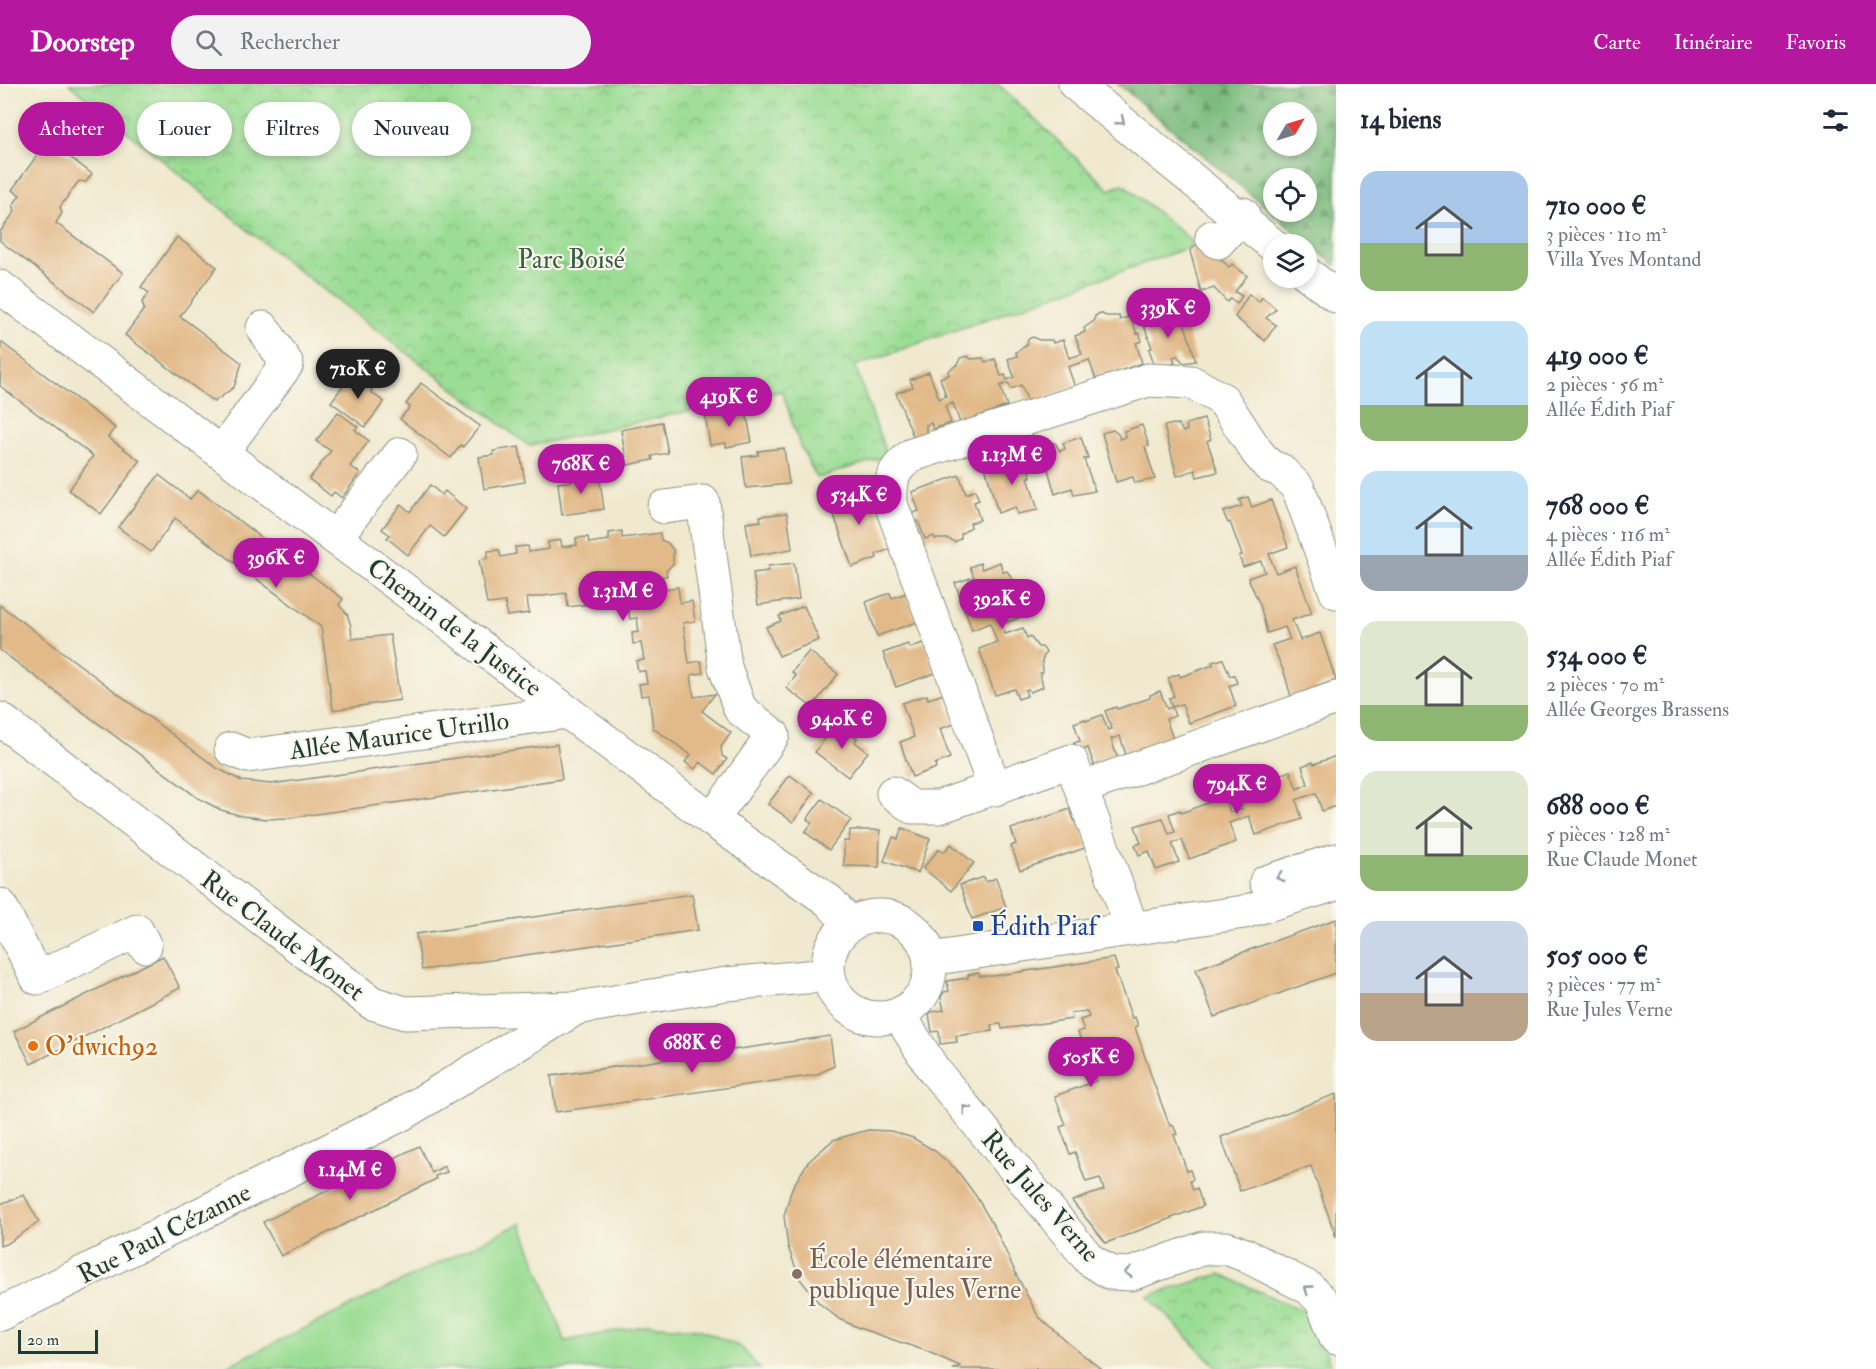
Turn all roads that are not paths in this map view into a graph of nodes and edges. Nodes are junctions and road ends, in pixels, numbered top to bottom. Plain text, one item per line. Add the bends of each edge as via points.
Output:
1 (1075, 84) edge
2 (1241, 216) junction
3 (1263, 236) edge
4 (1212, 237) dead end
5 (1317, 281) edge
6 (0, 287) edge
7 (1336, 296) edge
8 (15, 312) edge
9 (263, 328) dead end
10 (222, 452) junction
11 (400, 454) dead end
12 (664, 507) dead end
13 (335, 537) junction
14 (1336, 592) edge
15 (1336, 698) edge
16 (568, 711) junction
17 (0, 718) edge
18 (231, 749) dead end
19 (1081, 788) junction
20 (995, 789) junction
21 (893, 793) dead end
22 (712, 820) junction
23 (1336, 860) edge
24 (1336, 884) edge
25 (0, 905) edge
26 (1181, 922) junction
27 (850, 924) junction
28 (1132, 928) junction
29 (145, 946) dead end
30 (930, 958) junction
31 (829, 975) junction
32 (577, 1008) junction
33 (902, 1013) junction
34 (0, 1314) edge
35 (1336, 1338) edge

1 -> 2 street
2 - 3 street
2 - 4 street via 1218,242
5 - 7 street
6 - 8 street, Chemin de la Justice
8 - 10 street, Chemin de la Justice
9 - 10 street via 287,364
10 - 13 street, Chemin de la Justice
11 - 13 street
12 - 22 street via 703,502 725,668 740,709 773,735
13 - 16 street, Chemin de la Justice
14 - 20 street via 1298,488 1257,452 1223,400 1191,382 1148,380 912,455 898,466 890,484 891,504
15 - 19 street
16 - 18 street, Allée Maurice Utrillo via 248,756
16 - 22 street, Chemin de la Justice
17 - 32 street, Rue Claude Monet via 372,1003 405,1013
19 - 20 street via 1071,761
19 - 28 street
20 - 21 street via 939,807 912,807
22 - 27 street, Chemin de la Justice via 828,900
23 -> 26 street via 1192,905
24 - 26 street via 1244,912
25 - 29 street via 37,978 137,931
26 - 28 street
27 - 30 street via 873,916 903,922 916,931
27 - 31 street via 830,951
28 - 30 street
30 - 33 street via 922,996
31 - 32 street, Rue Claude Monet via 726,984
31 - 33 street via 834,993 857,1014 887,1018
32 - 34 street, Rue Paul Cézanne via 402,1114
35 -> 33 street, Rue Jules Verne via 1322,1301 1309,1288 1226,1248 1204,1248 1131,1274 1111,1273 1090,1260 933,1069

